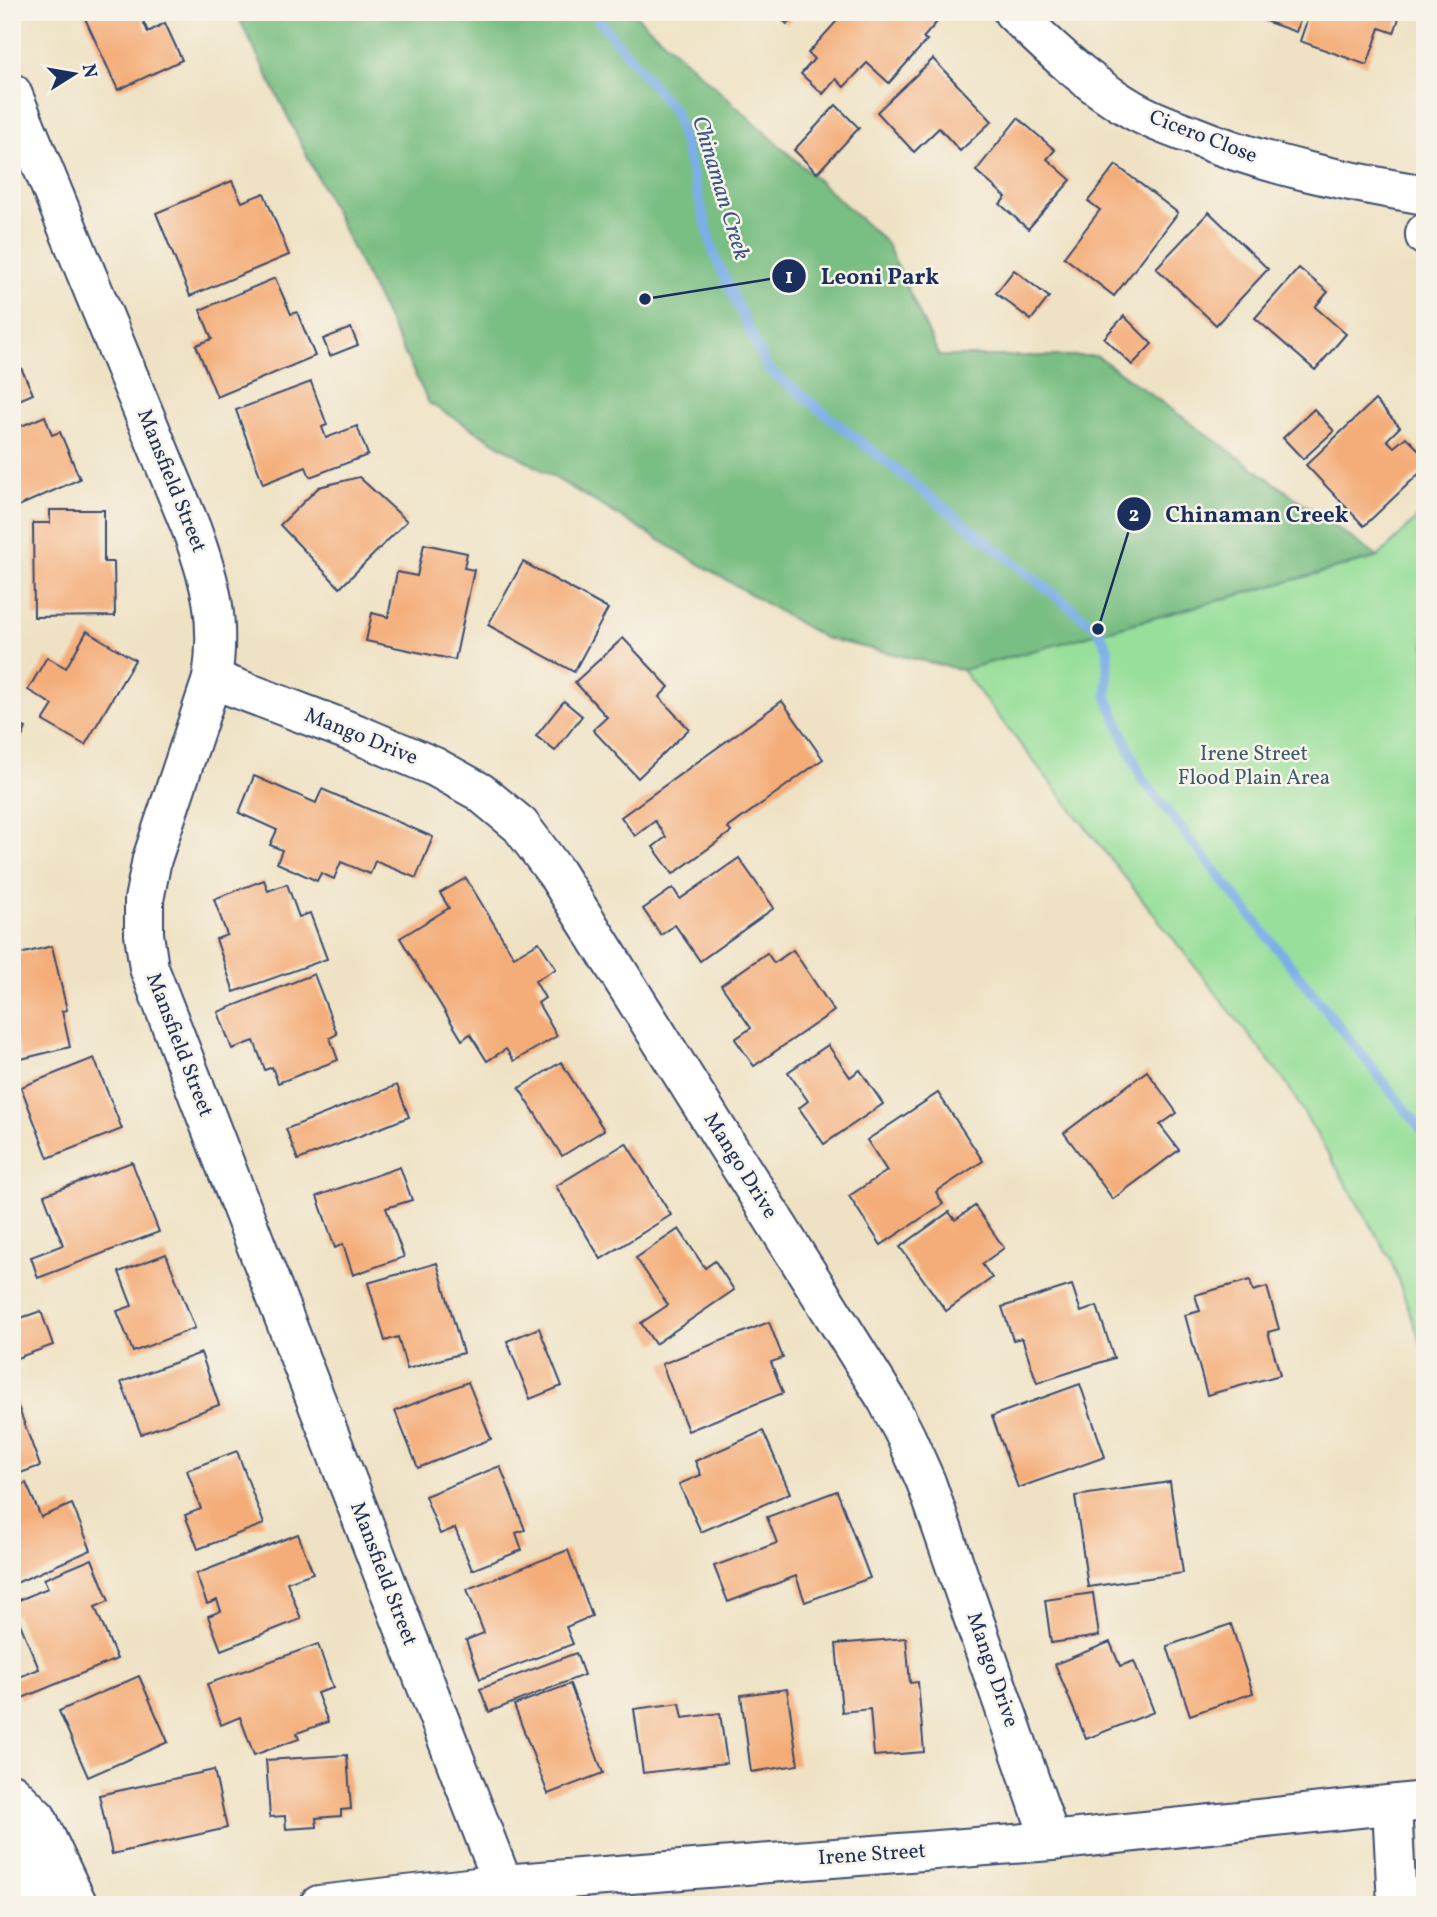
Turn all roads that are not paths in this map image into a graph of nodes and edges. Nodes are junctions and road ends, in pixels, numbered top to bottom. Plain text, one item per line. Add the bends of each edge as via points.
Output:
1 (1013, 12) edge
2 (12, 93) edge
3 (1425, 195) edge
4 (212, 679) junction
5 (12, 1793) edge
6 (12, 1802) edge
7 (1408, 1803) edge
8 (12, 1833) edge
9 (1051, 1841) junction
10 (508, 1894) edge
11 (38, 1905) edge
12 (78, 1905) edge
13 (319, 1905) edge
14 (1397, 1905) edge

1 - 3 street, Cicero Close via 1091,83 1147,117 1287,167
2 - 4 street, Mansfield Street via 202,559 214,607
4 - 9 street, Mango Drive via 357,734 480,792 520,825 556,873 894,1412 926,1482
4 - 10 street, Mansfield Street via 152,859 144,900 149,968
5 - 6 street
5 - 12 street via 37,1818
7 - 9 street, Irene Street
7 - 14 street
8 - 11 street
9 - 10 street, Irene Street
10 - 13 street, Irene Street

